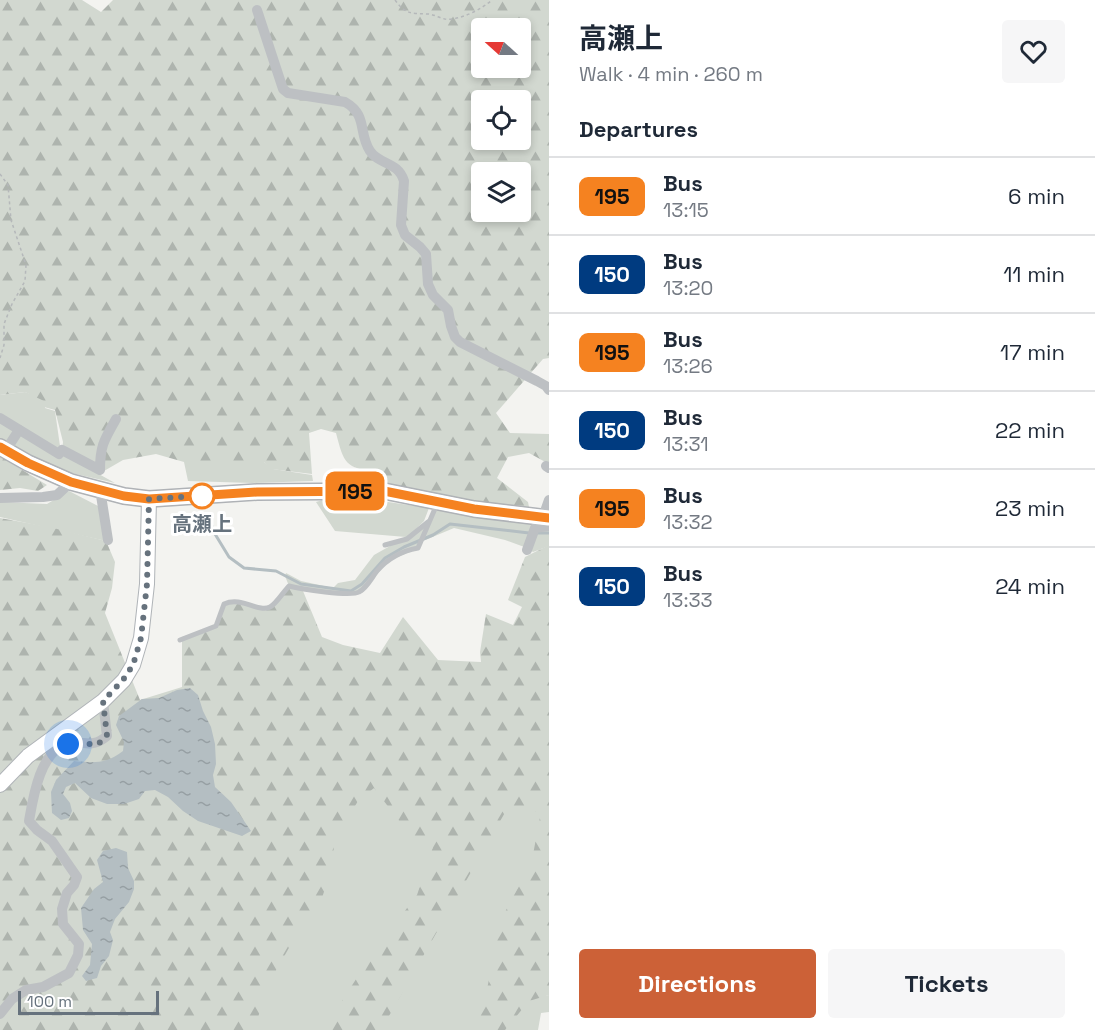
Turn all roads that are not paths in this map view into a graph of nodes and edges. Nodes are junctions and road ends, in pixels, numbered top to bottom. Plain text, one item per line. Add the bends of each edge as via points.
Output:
1 (257, 10) dead end
2 (549, 390) edge
3 (0, 418) edge
4 (116, 419) dead end
5 (19, 430) junction
6 (3, 449) edge
7 (71, 482) junction
8 (100, 489) junction
9 (0, 498) edge
10 (149, 499) junction
11 (549, 500) edge
12 (438, 502) junction
13 (429, 521) junction
14 (542, 525) edge
15 (108, 540) dead end
16 (385, 545) dead end
17 (527, 550) dead end
18 (180, 640) dead end
19 (103, 701) junction
20 (0, 785) edge
21 (0, 1014) edge

1 - 2 street via 283,89 353,106 370,151 402,174 401,225 405,235 426,254 428,284 448,310 455,337
3 - 5 street
4 - 5 street via 100,453 100,470 62,450 58,454
5 - 6 street
6 - 7 main road
7 - 8 main road
7 - 9 street via 57,495
8 - 10 main road
8 - 15 street
10 - 12 main road via 257,492 384,491
10 - 19 street via 141,638 133,665
11 - 14 street
12 - 13 lane
12 - 14 main road
13 - 16 lane via 407,539
13 - 18 lane via 418,548 390,559 360,592 352,595 289,586 271,607 261,609 230,601 224,604 216,626
14 - 17 street
19 - 20 street via 28,756
19 - 21 street via 107,736 98,744 68,744 57,750 44,764 29,820 52,841 77,877 62,909 63,924 79,944 78,955 69,973 43,987 26,990

